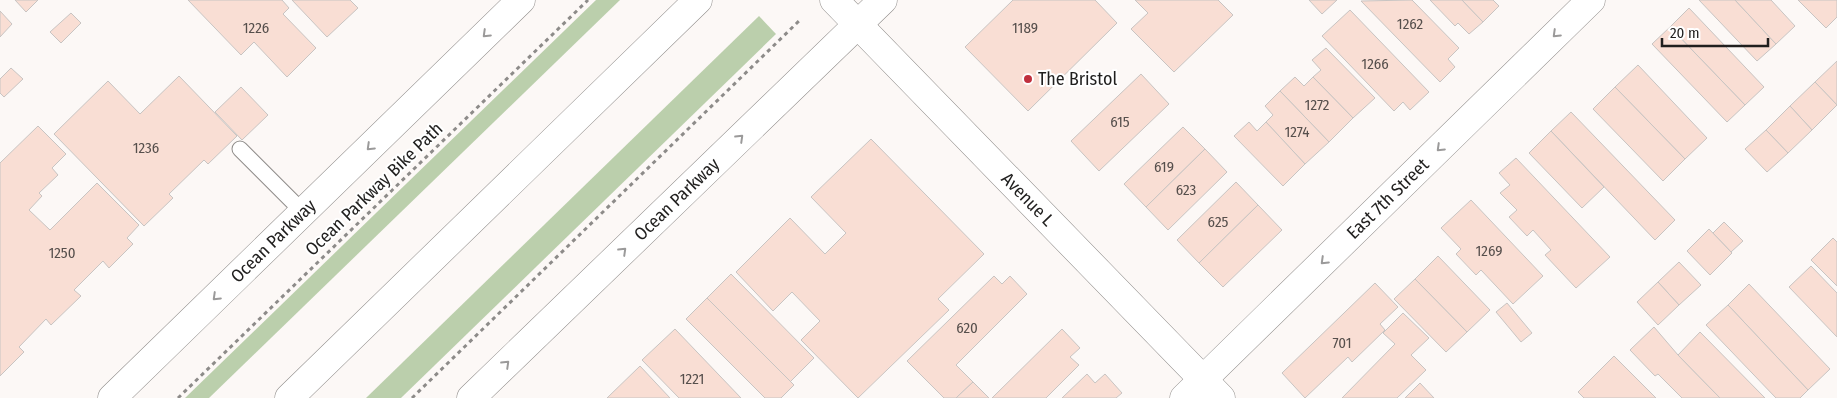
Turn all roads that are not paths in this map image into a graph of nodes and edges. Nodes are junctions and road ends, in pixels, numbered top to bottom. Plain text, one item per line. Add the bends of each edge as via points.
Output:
1 (521, 0) edge
2 (698, 0) edge
3 (834, 0) edge
4 (882, 0) edge
5 (1591, 0) edge
6 (858, 24) junction
7 (240, 148) dead end
8 (303, 212) junction
9 (1203, 392) edge
10 (112, 398) edge
11 (289, 398) edge
12 (471, 398) edge

1 -> 8 street, Ocean Parkway
2 - 11 street
3 - 6 street, Avenue L
4 - 6 street, Ocean Parkway
5 -> 9 street, East 7th Street
6 - 9 street, Avenue L
12 -> 6 street, Ocean Parkway
7 - 8 lane
8 -> 10 street, Ocean Parkway

